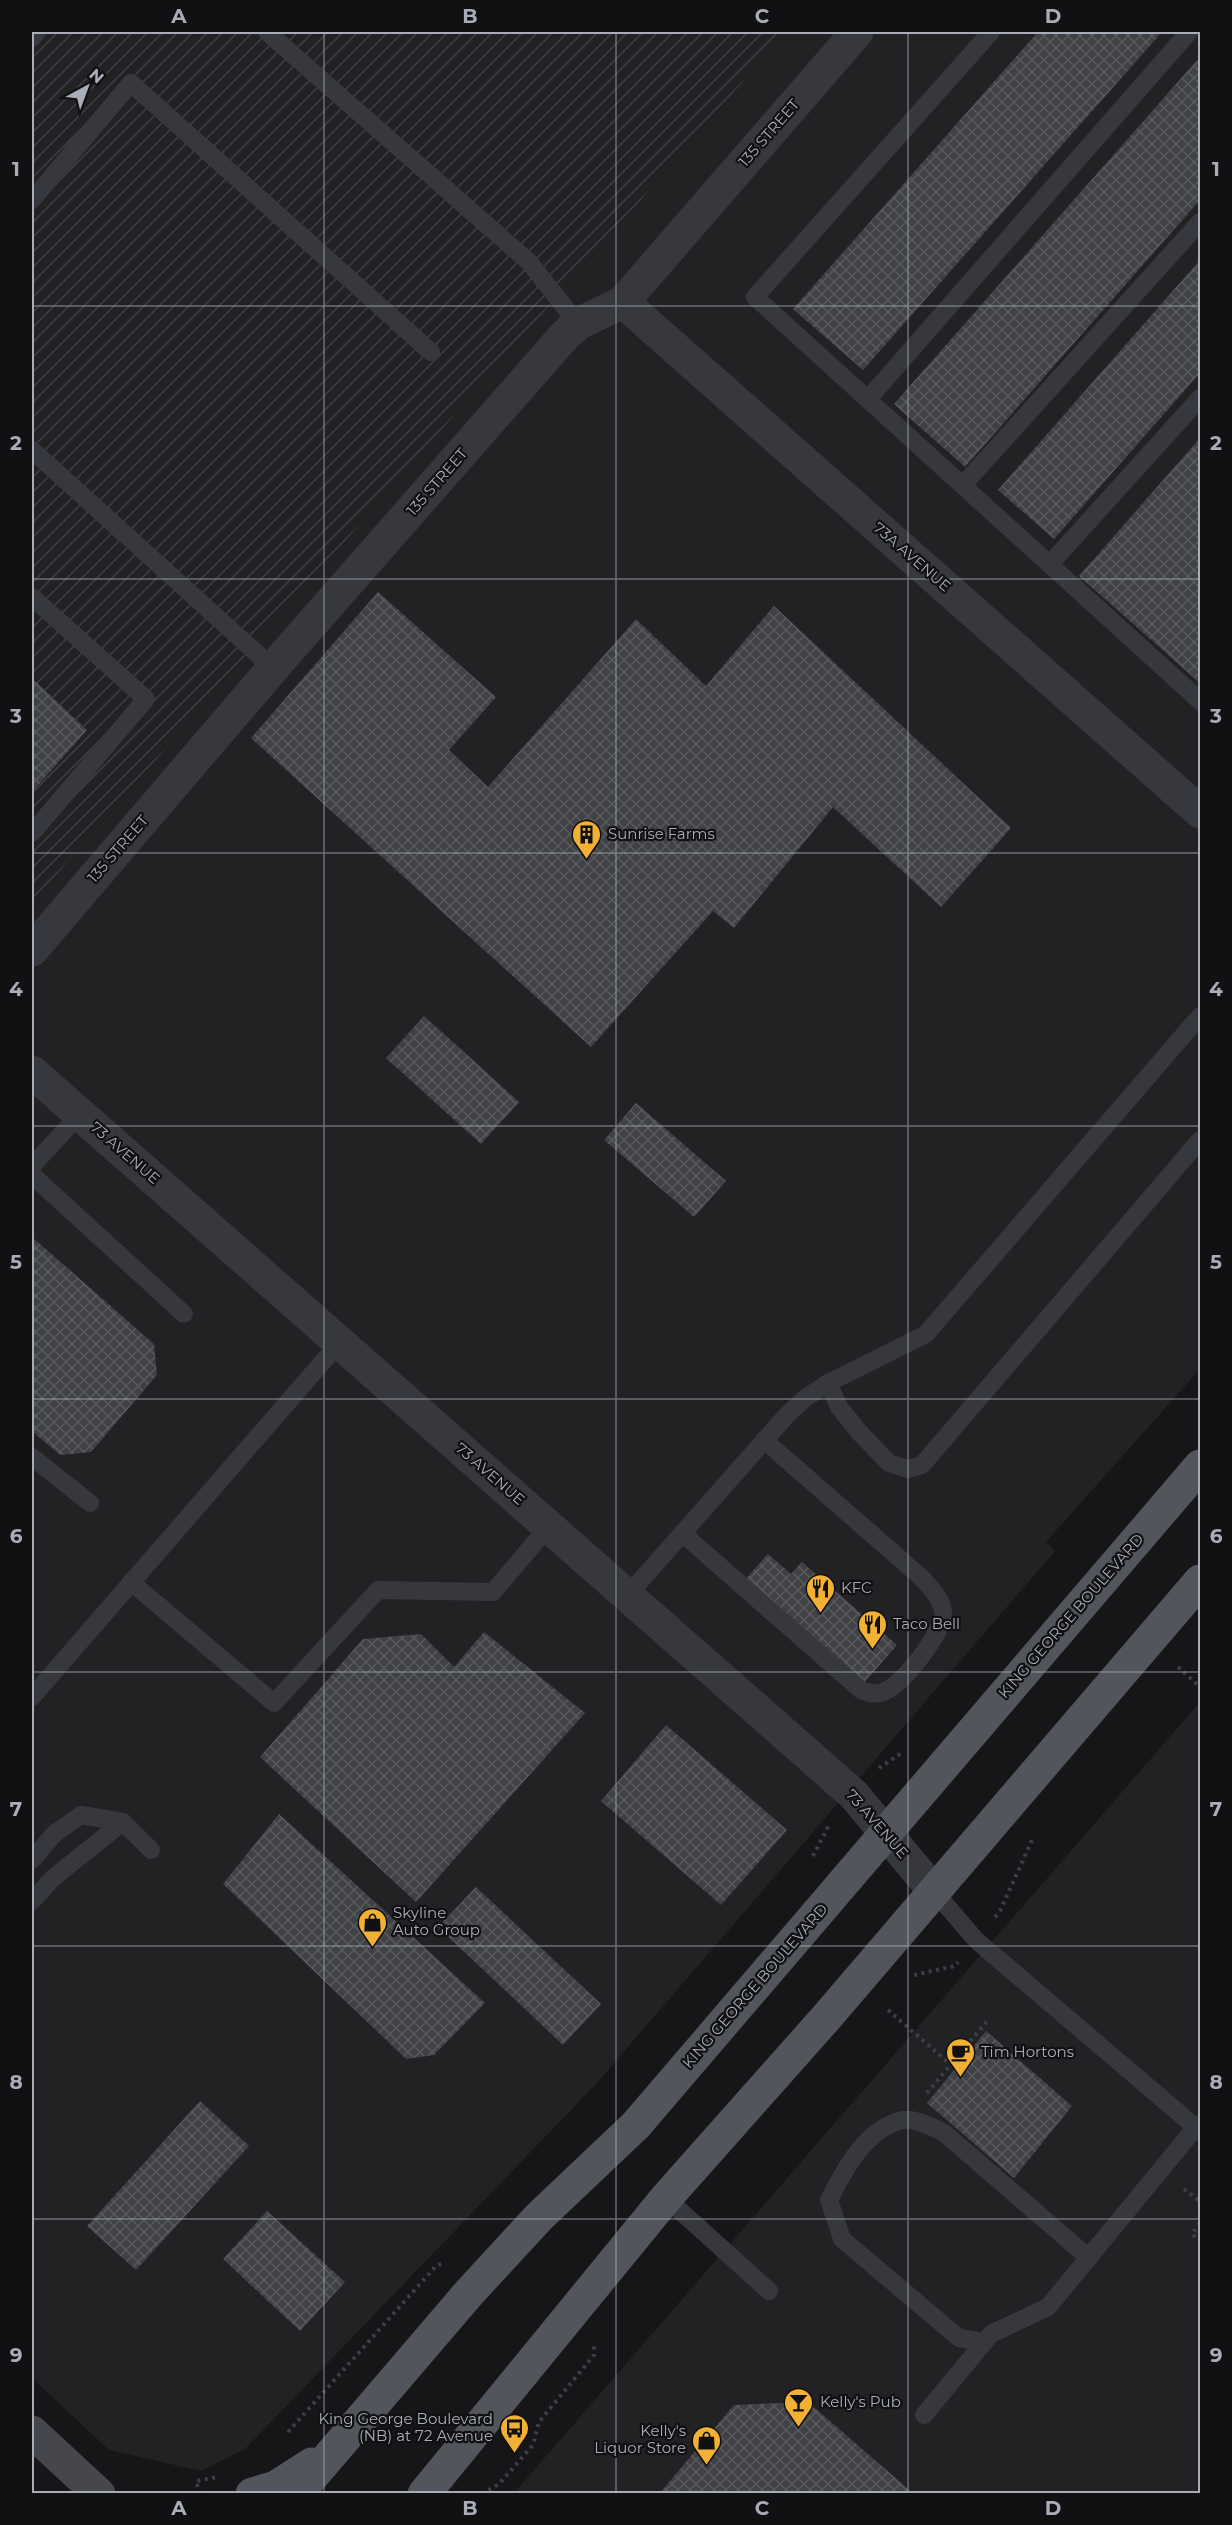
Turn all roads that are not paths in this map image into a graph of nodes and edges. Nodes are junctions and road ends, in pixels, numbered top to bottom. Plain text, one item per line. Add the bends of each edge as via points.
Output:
1 (37, 32) edge
2 (267, 32) edge
3 (857, 32) edge
4 (991, 32) edge
5 (1189, 32) edge
6 (32, 38) edge
7 (32, 200) edge
8 (1200, 222) edge
9 (623, 302) junction
10 (578, 324) junction
11 (431, 352) dead end
12 (1200, 398) edge
13 (868, 399) junction
14 (32, 450) edge
15 (963, 485) junction
16 (1050, 564) junction
17 (32, 597) edge
18 (273, 668) junction
19 (1200, 701) edge
20 (1200, 812) edge
21 (32, 833) edge
22 (32, 950) edge
23 (1200, 1016) edge
24 (32, 1072) edge
25 (80, 1114) junction
26 (1200, 1140) edge
27 (32, 1166) edge
28 (32, 1175) edge
29 (184, 1314) dead end
30 (340, 1342) junction
31 (828, 1383) junction
32 (764, 1440) junction
33 (32, 1457) edge
34 (1200, 1466) edge
35 (90, 1503) dead end
36 (549, 1526) junction
37 (682, 1533) junction
38 (1200, 1581) edge
39 (132, 1582) junction
40 (627, 1596) junction
41 (32, 1697) edge
42 (123, 1822) junction
43 (886, 1834) junction
44 (151, 1850) dead end
45 (32, 1860) edge
46 (934, 1892) junction
47 (32, 1901) edge
48 (1198, 2129) edge
49 (666, 2198) junction
50 (1089, 2258) junction
51 (769, 2291) dead end
52 (984, 2342) junction
53 (924, 2415) dead end
54 (32, 2432) edge
55 (334, 2450) junction
56 (240, 2485) edge
57 (99, 2493) edge
58 (297, 2493) edge
59 (424, 2493) edge

1 - 6 lane
2 - 10 lane via 529,262
3 - 9 street, 135 STREET
4 - 13 lane via 755,297
5 - 13 lane
7 - 11 lane via 131,84
8 - 15 lane
9 - 10 street, 135 STREET
9 - 20 street, 73A AVENUE
10 - 18 street, 135 STREET
12 - 16 lane
13 - 15 lane
14 - 18 lane
15 - 16 lane
16 - 19 lane
17 - 21 lane via 146,699
18 - 22 street, 135 STREET
23 - 31 lane via 926,1334
24 - 25 street, 73 AVENUE
25 - 27 lane
25 - 30 street, 73 AVENUE
26 - 31 lane via 922,1465 908,1470 889,1462 839,1407
28 - 29 lane
30 - 36 street, 73 AVENUE
30 - 39 lane
31 - 32 lane via 804,1399
32 - 37 lane
32 - 37 lane via 940,1598 943,1614 938,1631 901,1679 886,1692 875,1695 861,1690
33 - 35 lane
34 - 43 main road, KING GEORGE BOULEVARD
36 - 39 lane via 493,1592 378,1590 274,1703
36 - 40 street, 73 AVENUE
37 - 40 lane
38 - 46 main road
39 - 41 lane
40 - 43 street, 73 AVENUE via 854,1795
42 - 44 lane
42 - 45 lane via 81,1815 54,1834
42 - 47 lane via 53,1878
43 - 46 street, 73 AVENUE
43 - 55 main road, KING GEORGE BOULEVARD via 636,2125 539,2217
46 - 48 lane via 976,1940
46 - 49 main road
48 - 50 lane
49 - 51 lane
49 - 59 main road
50 - 52 lane via 1048,2307 990,2334
50 - 52 lane via 943,2132 917,2121 903,2120 875,2134 844,2169 829,2200 842,2239 959,2337
52 - 53 lane
54 - 57 main road
55 - 56 main road via 276,2487
55 - 58 main road, KING GEORGE BOULEVARD

